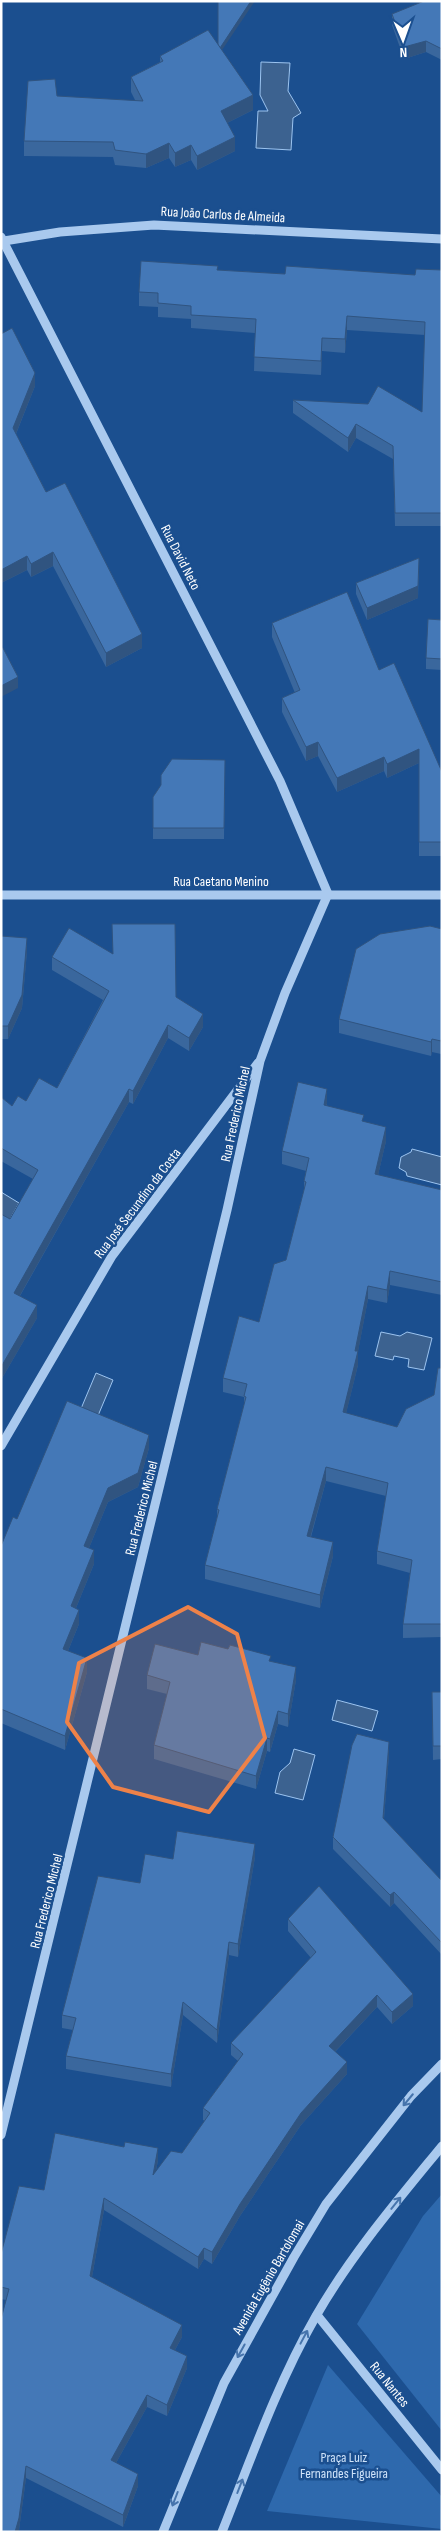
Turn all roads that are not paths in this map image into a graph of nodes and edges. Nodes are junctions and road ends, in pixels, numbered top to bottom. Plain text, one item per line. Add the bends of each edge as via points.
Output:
1 (442, 239) edge
2 (2, 241) edge
3 (328, 894) junction
4 (1, 895) edge
5 (442, 895) edge
6 (260, 1060) junction
7 (1, 1446) edge
8 (442, 2064) edge
9 (1, 2135) edge
10 (442, 2146) edge
11 (317, 2315) junction
12 (442, 2470) edge
13 (163, 2532) edge
14 (222, 2532) edge

1 - 2 street, Rua João Carlos de Almeida via 154,225 60,232
2 - 3 street, Rua David Neto via 280,781
3 - 4 street, Rua Caetano Menino
3 - 5 street, Rua Caetano Menino
3 - 6 street, Rua Frederico Michel via 284,993
6 - 7 street, Rua José Secundino da Costa via 112,1256
6 - 9 street, Rua Frederico Michel via 228,1210
8 -> 13 street, Avenida Eugênio Bartolomai via 411,2096 326,2204 294,2257 224,2383
11 -> 10 street via 362,2245
11 - 12 street, Rua Nantes
14 -> 11 street via 289,2367

